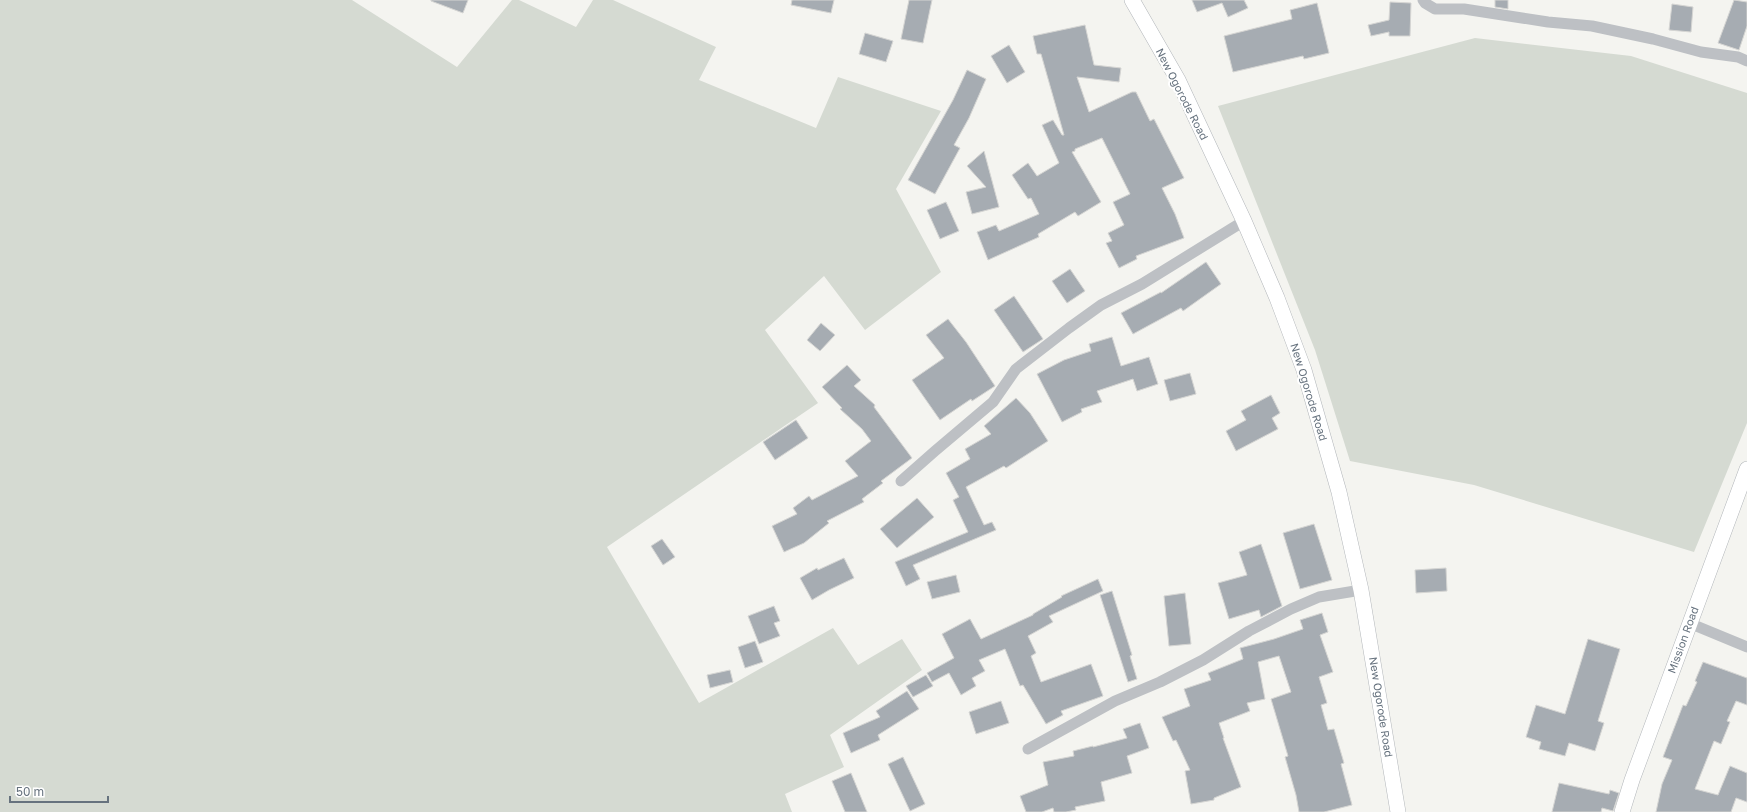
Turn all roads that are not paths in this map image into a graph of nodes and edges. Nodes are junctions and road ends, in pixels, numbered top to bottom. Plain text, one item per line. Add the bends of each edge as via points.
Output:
1 (1132, 0) edge
2 (1423, 0) edge
3 (1747, 61) edge
4 (1244, 221) junction
5 (1747, 469) edge
6 (901, 481) dead end
7 (1361, 590) junction
8 (1689, 623) junction
9 (1747, 647) edge
10 (1028, 749) dead end
11 (1398, 812) edge
12 (1622, 812) edge

1 - 4 street, New Ogorode Road via 1178,80
2 - 3 street via 1435,9 1464,9 1592,26
4 - 6 street via 1142,284 1101,305 1069,328 1016,369 993,402
4 - 7 street, New Ogorode Road via 1304,370 1339,492
5 - 8 street, Mission Road
7 - 10 street via 1319,598 1291,609 1249,631 1203,660 1115,701
7 - 11 street, New Ogorode Road
8 - 9 street
8 - 12 street, Mission Road

